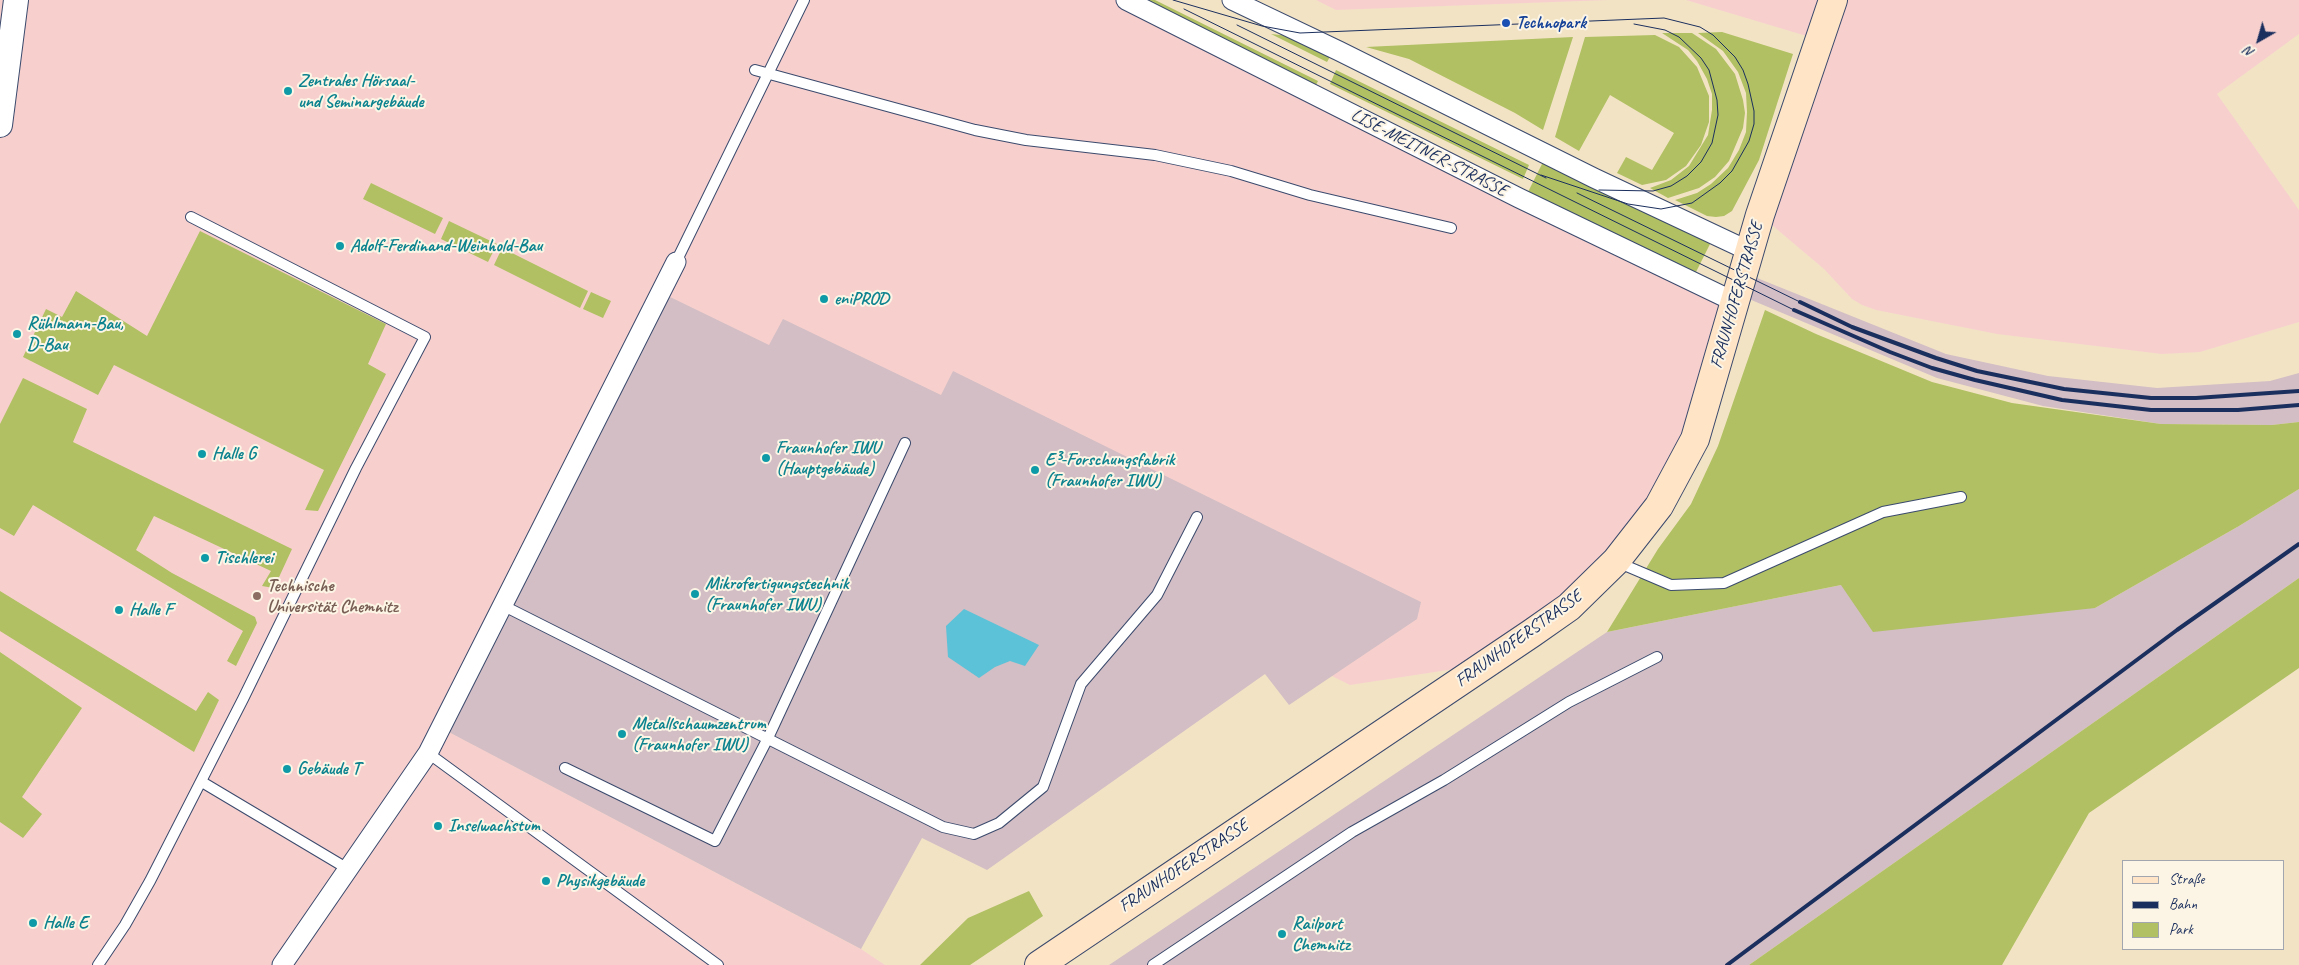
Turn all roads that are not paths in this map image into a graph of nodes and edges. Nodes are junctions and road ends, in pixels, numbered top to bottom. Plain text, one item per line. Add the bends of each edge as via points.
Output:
1 (16, 0) edge
2 (804, 0) edge
3 (1126, 0) edge
4 (1232, 0) edge
5 (1833, 0) edge
6 (6, 42) edge
7 (756, 70) dead end
8 (770, 74) junction
9 (0, 125) edge
10 (191, 217) dead end
11 (1451, 228) dead end
12 (1749, 251) junction
13 (676, 262) joint
14 (1735, 302) junction
15 (905, 443) dead end
16 (1961, 497) dead end
17 (1197, 517) dead end
18 (1616, 561) junction
19 (502, 605) junction
20 (1657, 657) dead end
21 (768, 738) junction
22 (428, 753) junction
23 (565, 768) dead end
24 (202, 782) junction
25 (348, 869) junction
26 (98, 965) edge
27 (282, 965) edge
28 (718, 965) edge
29 (1039, 965) edge
30 (1153, 965) edge

1 - 6 street
2 - 8 lane
3 - 14 street, LISE-MEITNER-STRASSE via 1519,198
4 - 12 street
5 - 12 main road, FRAUNHOFERSTRASSE
6 - 9 street
7 - 8 lane
8 - 11 lane via 975,130 1026,140 1155,155 1231,170 1310,195
8 - 13 lane
10 - 24 lane via 425,337 356,468
12 - 14 main road, FRAUNHOFERSTRASSE
13 - 19 street
14 - 18 main road, FRAUNHOFERSTRASSE via 1695,439 1659,506
15 - 21 lane
16 - 18 lane via 1883,512 1724,583 1671,585
17 - 21 lane via 1156,595 1081,684 1043,787 999,823 974,834 944,828
18 - 29 main road, FRAUNHOFERSTRASSE via 1569,607 1532,633
19 - 21 lane
19 - 22 street
20 - 30 lane via 1568,702 1444,780 1352,832
21 - 23 lane via 715,841
22 - 25 street
22 - 28 lane
24 - 25 lane
24 - 26 lane via 125,925
25 - 27 street

